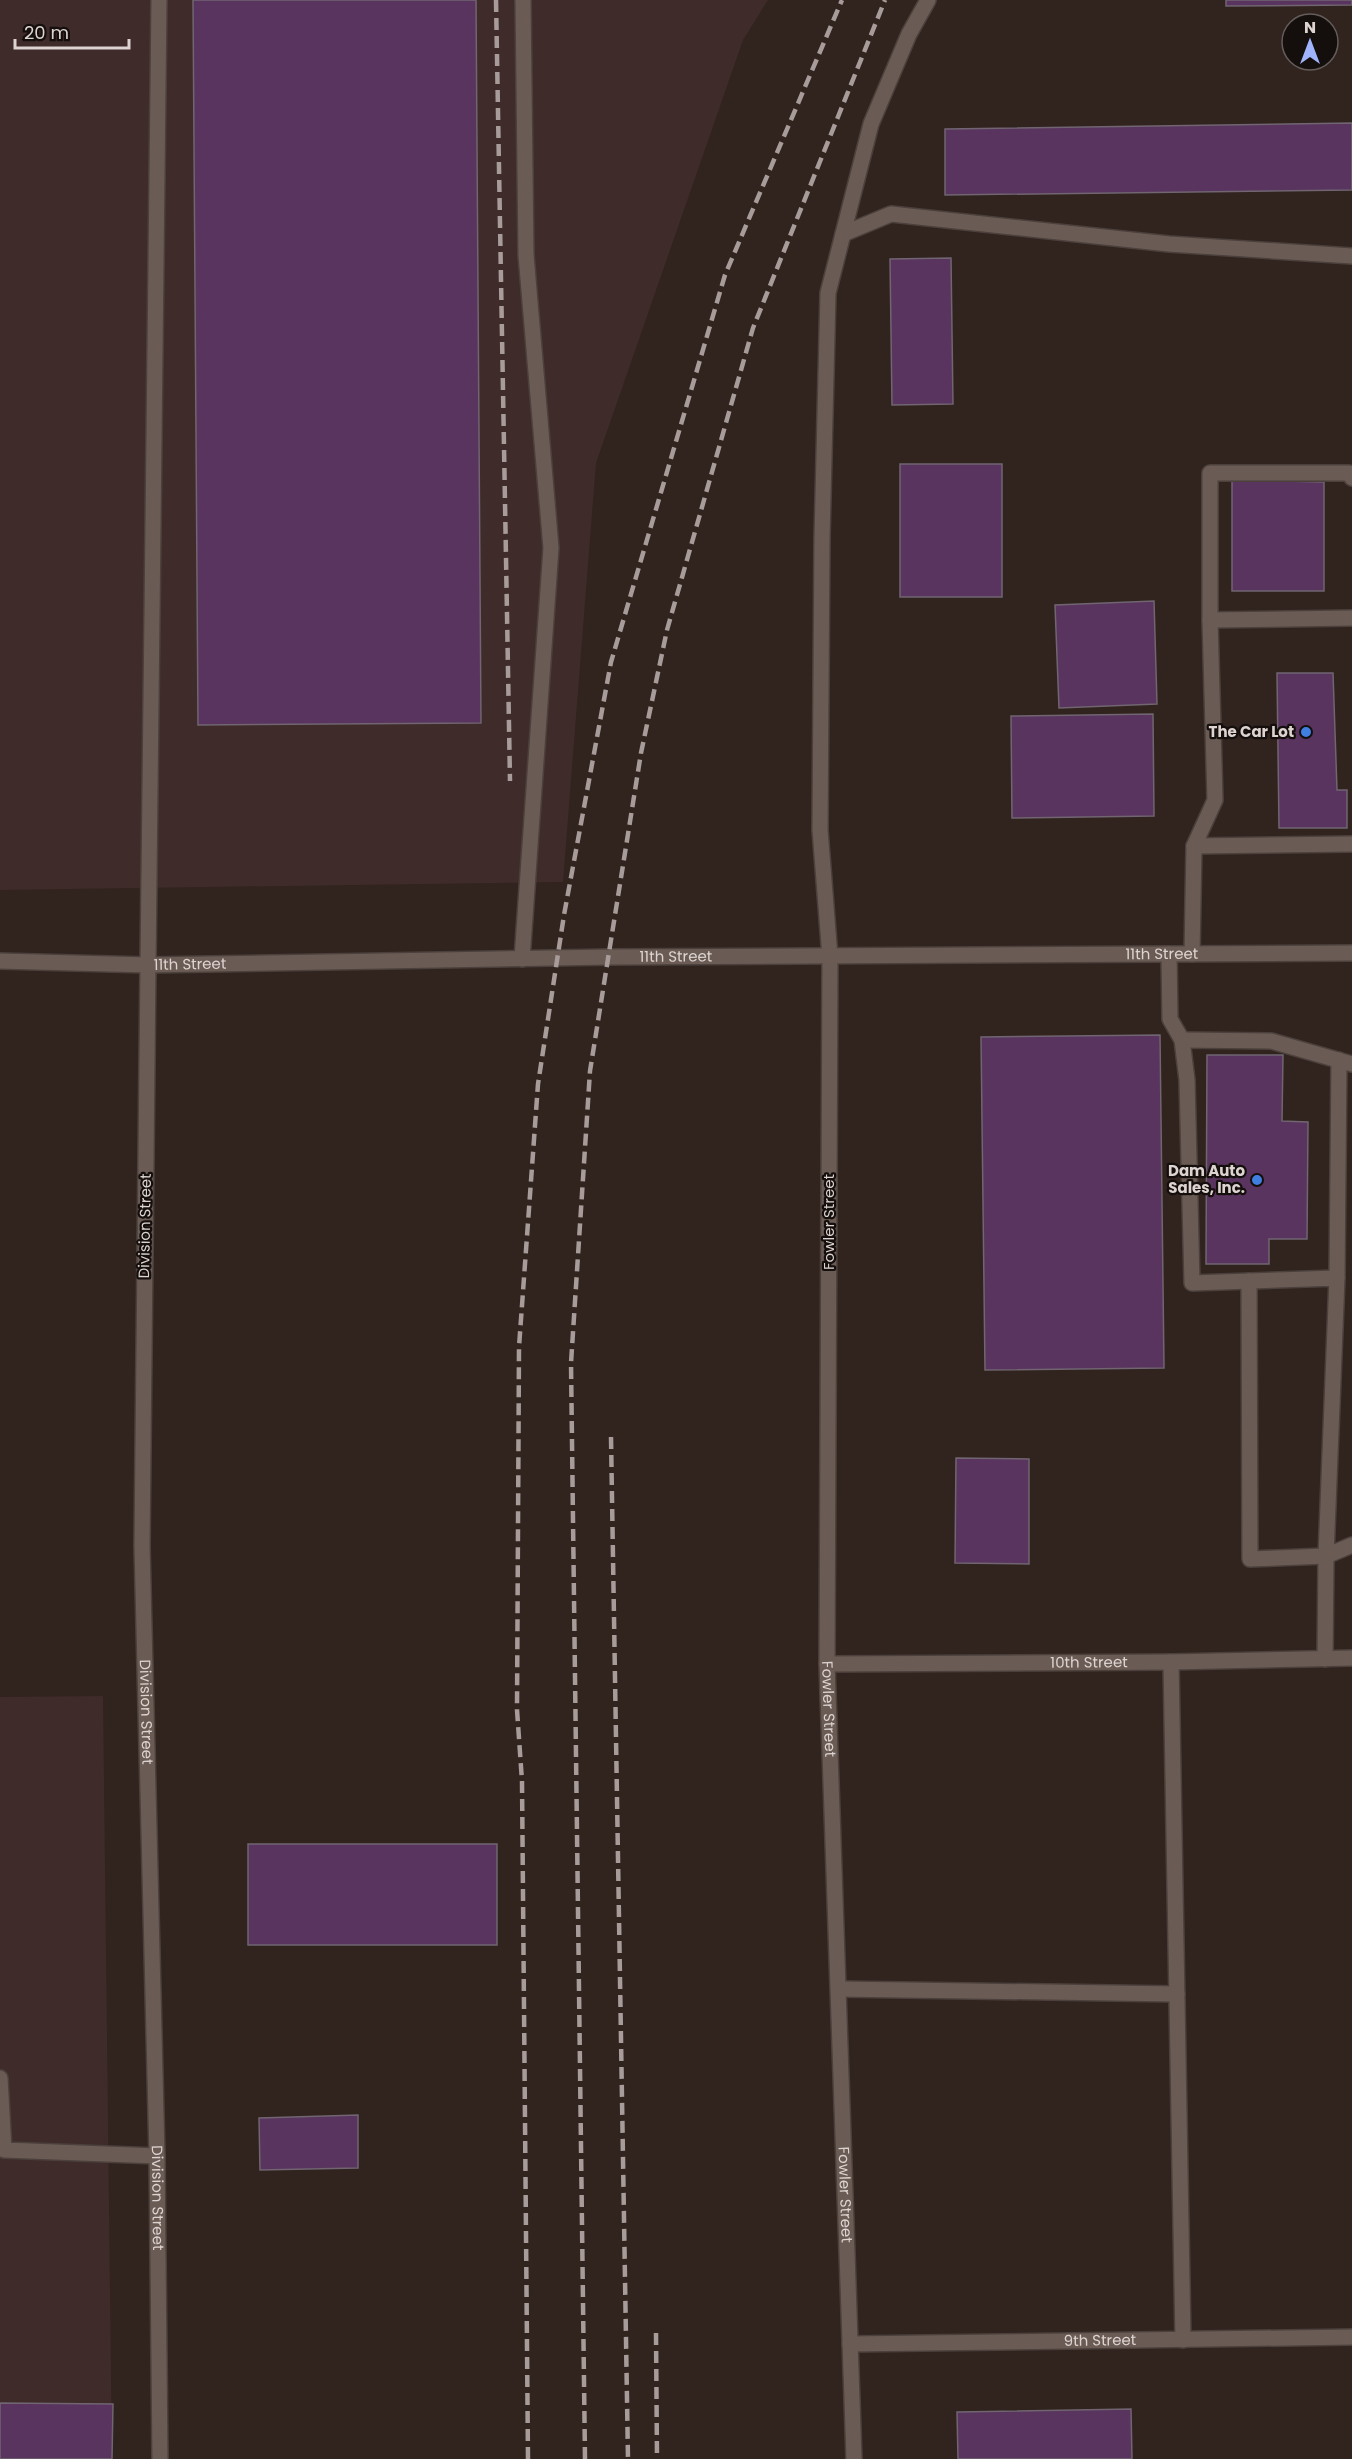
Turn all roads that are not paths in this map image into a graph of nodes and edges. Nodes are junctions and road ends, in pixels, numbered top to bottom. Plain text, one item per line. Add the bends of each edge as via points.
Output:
1 (159, 0) edge
2 (523, 0) edge
3 (928, 0) edge
4 (843, 234) junction
5 (1352, 256) edge
6 (1352, 478) edge
7 (1352, 618) edge
8 (1210, 620) junction
9 (1352, 844) edge
10 (1194, 846) junction
11 (1352, 953) edge
12 (1169, 954) junction
13 (1192, 954) junction
14 (830, 957) junction
15 (522, 959) junction
16 (0, 961) edge
17 (148, 964) junction
18 (1182, 1040) junction
19 (1345, 1062) edge
20 (1337, 1278) junction
21 (1249, 1281) junction
22 (1352, 1545) edge
23 (1326, 1556) junction
24 (1352, 1658) edge
25 (1325, 1659) junction
26 (1171, 1662) junction
27 (827, 1664) junction
28 (839, 1989) junction
29 (1177, 1994) junction
30 (0, 2078) edge
31 (156, 2156) junction
32 (1352, 2337) edge
33 (1183, 2340) junction
34 (850, 2344) junction
35 (160, 2459) edge
36 (854, 2459) edge

1 - 17 street, Division Street
2 - 15 street via 526,255 551,548
3 - 4 street, Fowler Street via 909,34 871,124
4 - 5 street via 891,214 1169,244
4 - 14 street, Fowler Street via 828,293 822,538 820,830
6 - 8 street via 1349,473 1210,473
7 - 8 street
8 - 10 street via 1215,800
9 - 10 street
10 - 13 street
11 - 13 street, 11th Street
12 - 13 street, 11th Street
12 - 14 street, 11th Street
12 - 18 street via 1170,1019
14 - 15 street, 11th Street
14 - 27 street, Fowler Street
15 - 17 street, 11th Street
16 - 17 street, 11th Street
17 - 31 street, Division Street via 142,1546
18 - 19 street via 1271,1041
18 - 21 street via 1187,1080 1192,1283
19 - 20 street
20 - 21 street
20 - 23 street
21 - 23 street via 1250,1559
22 - 23 street
23 - 25 street
24 - 25 street, 10th Street
25 - 26 street, 10th Street
26 - 27 street, 10th Street
26 - 29 street
27 - 28 street, Fowler Street
28 - 29 street
28 - 34 street, Fowler Street
29 - 33 street
30 - 31 street via 4,2150
31 - 35 street, Division Street
32 - 33 street, 9th Street
33 - 34 street, 9th Street
34 - 36 street, Fowler Street

